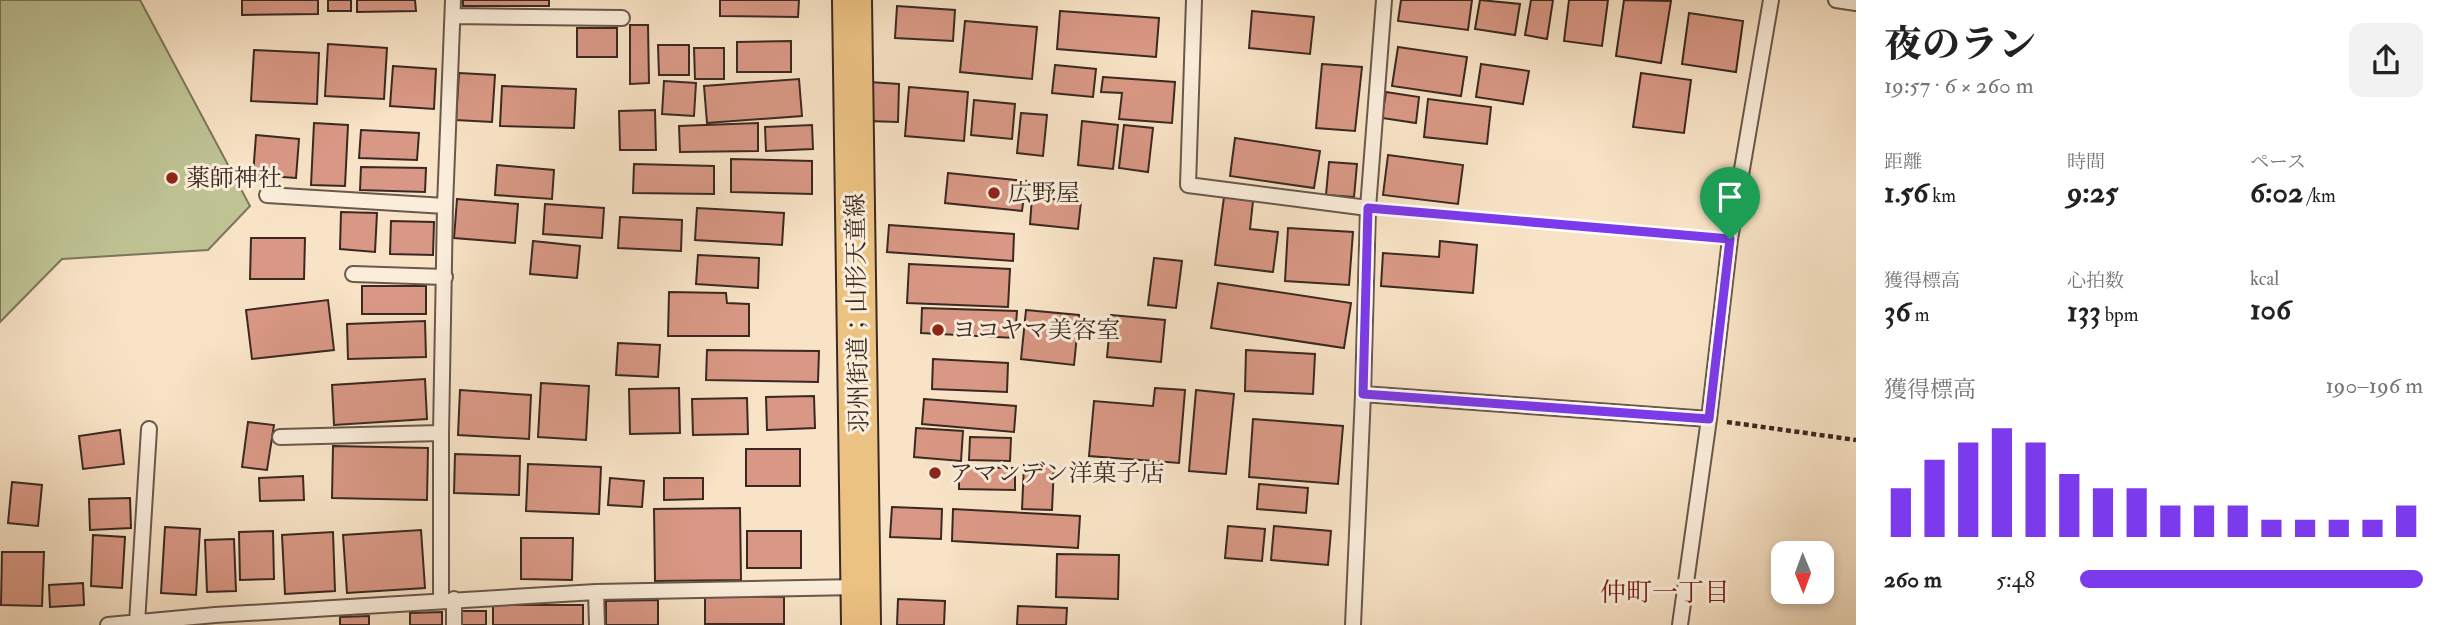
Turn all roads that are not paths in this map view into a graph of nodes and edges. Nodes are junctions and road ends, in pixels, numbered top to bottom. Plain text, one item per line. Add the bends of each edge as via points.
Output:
1 (453, 0) edge
2 (852, 0) edge
3 (1194, 0) edge
4 (1384, 0) edge
5 (1770, 0) edge
6 (1836, 0) edge
7 (1856, 3) edge
8 (453, 16) junction
9 (622, 18) dead end
10 (267, 195) dead end
11 (445, 205) junction
12 (1368, 208) junction
13 (353, 274) dead end
14 (445, 277) junction
15 (1363, 394) junction
16 (1709, 419) junction
17 (149, 429) dead end
18 (441, 433) junction
19 (280, 437) dead end
20 (860, 587) junction
21 (596, 592) junction
22 (448, 600) junction
23 (215, 620) edge
24 (136, 623) junction
25 (108, 625) edge
26 (454, 625) edge
27 (597, 625) edge
28 (862, 625) edge
29 (1353, 625) edge
30 (1679, 625) edge

1 - 8 lane
2 - 20 main road, 羽州街道；山形天童線
3 - 12 lane via 1188,185
4 - 12 lane
5 - 16 lane via 1730,239
6 - 7 lane
8 - 9 lane
8 - 11 lane
10 - 11 lane
11 - 14 lane
12 - 15 lane
13 - 14 lane
14 - 18 lane
15 - 16 lane
15 - 29 lane
16 - 30 lane
17 - 24 lane
18 - 19 lane
18 - 22 lane
20 - 21 lane
20 - 28 main road, 羽州街道；山形天童線
21 - 22 lane
21 - 27 lane
22 - 23 lane
22 - 26 lane
23 - 24 lane
24 - 25 lane

